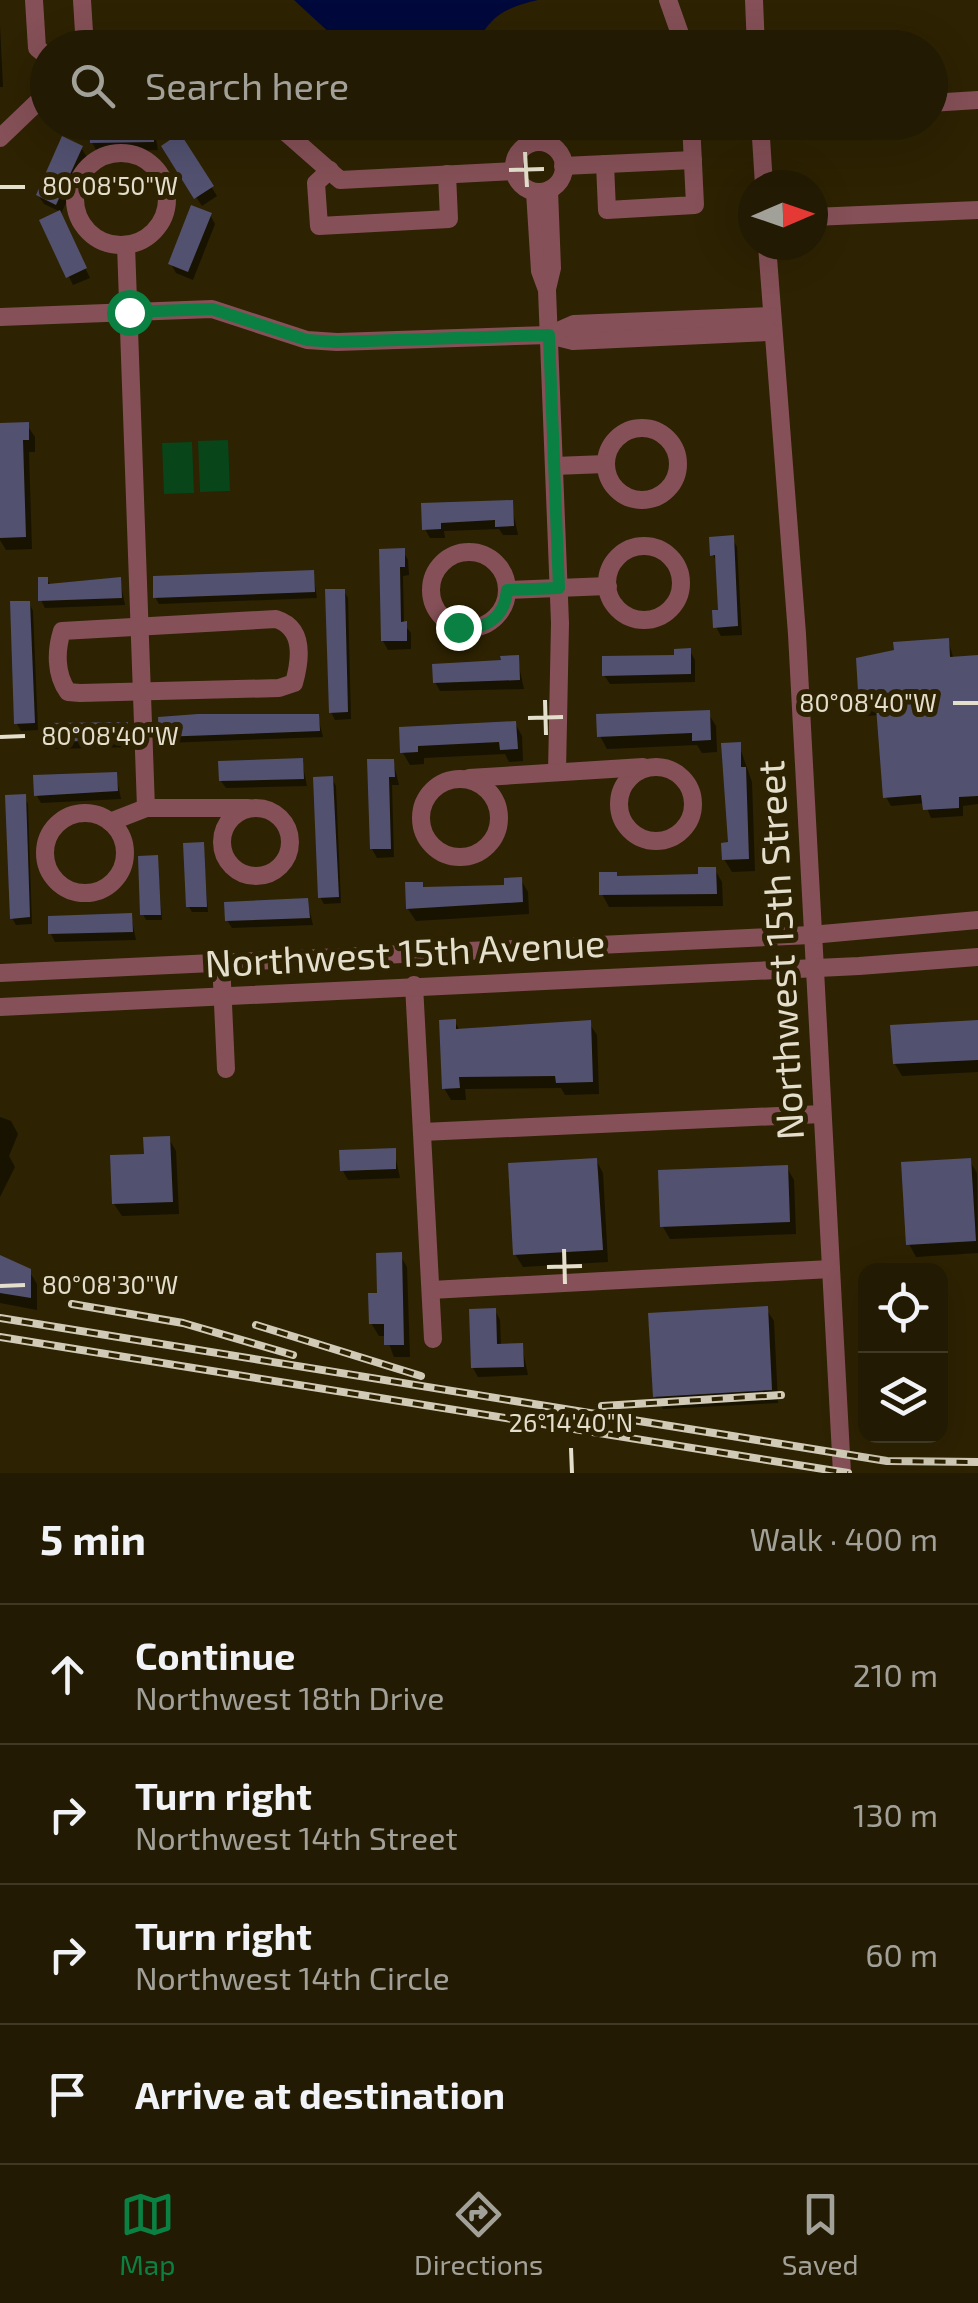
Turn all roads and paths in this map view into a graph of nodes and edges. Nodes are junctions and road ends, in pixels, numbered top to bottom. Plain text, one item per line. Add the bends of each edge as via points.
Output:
1 (34, 0) edge
2 (82, 0) edge
3 (668, 0) edge
4 (754, 0) edge
5 (36, 30) edge
6 (84, 30) edge
7 (679, 30) edge
8 (755, 30) edge
9 (978, 100) edge
10 (948, 102) edge
11 (30, 109) edge
12 (0, 138) edge
13 (295, 140) edge
14 (692, 140) edge
15 (761, 140) edge
16 (693, 160) junction
17 (604, 164) junction
18 (564, 166) junction
19 (330, 170) junction
20 (763, 170) edge
21 (514, 171) junction
22 (447, 174) junction
23 (542, 191) junction
24 (978, 210) edge
25 (828, 216) edge
26 (126, 245) junction
27 (768, 260) edge
28 (129, 312) junction
29 (0, 317) edge
30 (770, 324) junction
31 (549, 335) junction
32 (606, 464) junction
33 (554, 466) junction
34 (608, 586) junction
35 (559, 588) junction
36 (507, 590) junction
37 (140, 624) junction
38 (142, 692) junction
39 (653, 766) junction
40 (557, 772) junction
41 (459, 778) junction
42 (146, 808) junction
43 (254, 808) dead end
44 (110, 822) junction
45 (978, 920) edge
46 (811, 935) junction
47 (978, 944) edge
48 (978, 957) edge
49 (918, 960) junction
50 (221, 961) junction
51 (813, 968) junction
52 (0, 973) edge
53 (414, 985) junction
54 (222, 995) junction
55 (0, 1007) edge
56 (226, 1069) dead end
57 (822, 1114) junction
58 (422, 1132) junction
59 (830, 1269) junction
60 (431, 1290) junction
61 (433, 1339) dead end
62 (842, 1473) edge

1 - 5 street
2 - 6 street
3 - 7 street
4 - 8 street
9 - 10 street
11 - 12 street
13 - 19 street
14 - 16 street
15 - 20 street
16 - 17 street
16 - 17 street via 695,205 608,210
17 - 18 street
18 - 21 street via 552,146 535,142 520,150
18 - 23 street via 562,178
19 - 22 street via 340,180
19 - 22 street via 316,184 319,226 449,219
21 - 22 street
21 - 23 street via 522,186
23 - 31 street via 552,268
24 - 25 street
26 - 26 street via 152,234 167,195 156,169 115,153 88,168 75,196 95,238
26 - 28 street
27 - 30 street, Northwest 15th Street
28 - 29 street
28 - 31 street via 212,309 307,340 337,342
28 - 37 street
30 - 31 street via 574,324
30 - 46 street, Northwest 15th Street via 797,634
31 - 33 street
32 - 32 street via 619,493 644,501 667,491 678,468 673,444 641,428 618,436
32 - 33 street
33 - 35 street
34 - 34 street via 622,613 648,620 671,610 681,586 674,560 642,546 619,556
34 - 35 street
35 - 36 street
35 - 40 street
36 - 36 street via 502,569 468,552 443,562 431,585 437,611 470,629 495,619
37 - 38 street
37 - 38 street via 62,631 57,646 60,681 68,692
37 - 38 street via 276,619 297,634 299,667 294,683 279,688
38 - 42 street
39 - 39 street via 630,776 619,811 632,833 657,841 688,821 692,796 678,774
39 - 40 street
40 - 41 street
41 - 41 street via 434,788 421,812 426,838 460,856 485,847 498,824 493,797
42 - 43 street
42 - 44 street
44 - 44 street via 84,814 52,830 45,857 63,887 89,894 116,878 125,852
45 - 46 street, Northwest 15th Avenue
46 - 50 street, Northwest 15th Avenue
46 - 51 street, Northwest 15th Street
47 - 49 street
48 - 49 street
49 - 51 street, Northwest 15th Avenue
50 - 52 street, Northwest 15th Avenue
50 - 54 street
51 - 53 street, Northwest 15th Avenue
51 - 57 street, Northwest 15th Street
53 - 54 street, Northwest 15th Avenue
53 - 58 street
54 - 55 street, Northwest 15th Avenue
54 - 56 street
57 - 58 street
57 - 59 street, Northwest 15th Street
58 - 60 street
59 - 60 street
59 - 62 street, Northwest 15th Street
60 - 61 street

